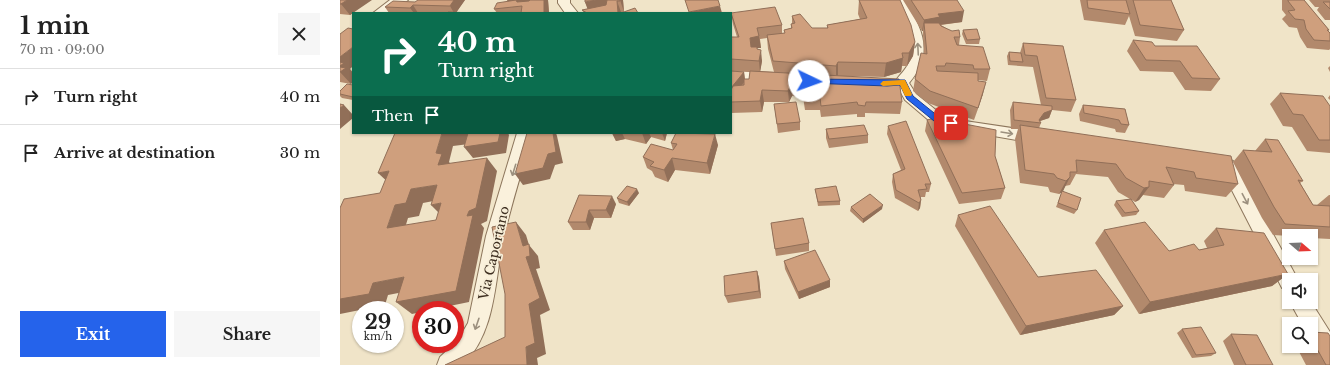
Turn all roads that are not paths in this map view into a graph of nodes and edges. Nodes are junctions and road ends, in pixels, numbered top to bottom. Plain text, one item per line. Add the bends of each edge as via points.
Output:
1 (400, 0) edge
2 (899, 0) edge
3 (563, 5) edge
4 (382, 12) edge
5 (571, 12) edge
6 (732, 75) edge
7 (787, 80) edge
8 (525, 134) edge
9 (1051, 139) edge
10 (1220, 164) edge
11 (1284, 273) edge
12 (1304, 309) edge
13 (1330, 351) edge
14 (448, 365) edge

1 - 4 street
2 - 9 street via 917,38 918,59 910,75 895,83 910,97 937,119 965,126
3 - 5 street
6 - 7 street
8 -> 14 street, Via Caportano via 494,236 478,325 466,347
10 -> 11 street
12 - 13 street

